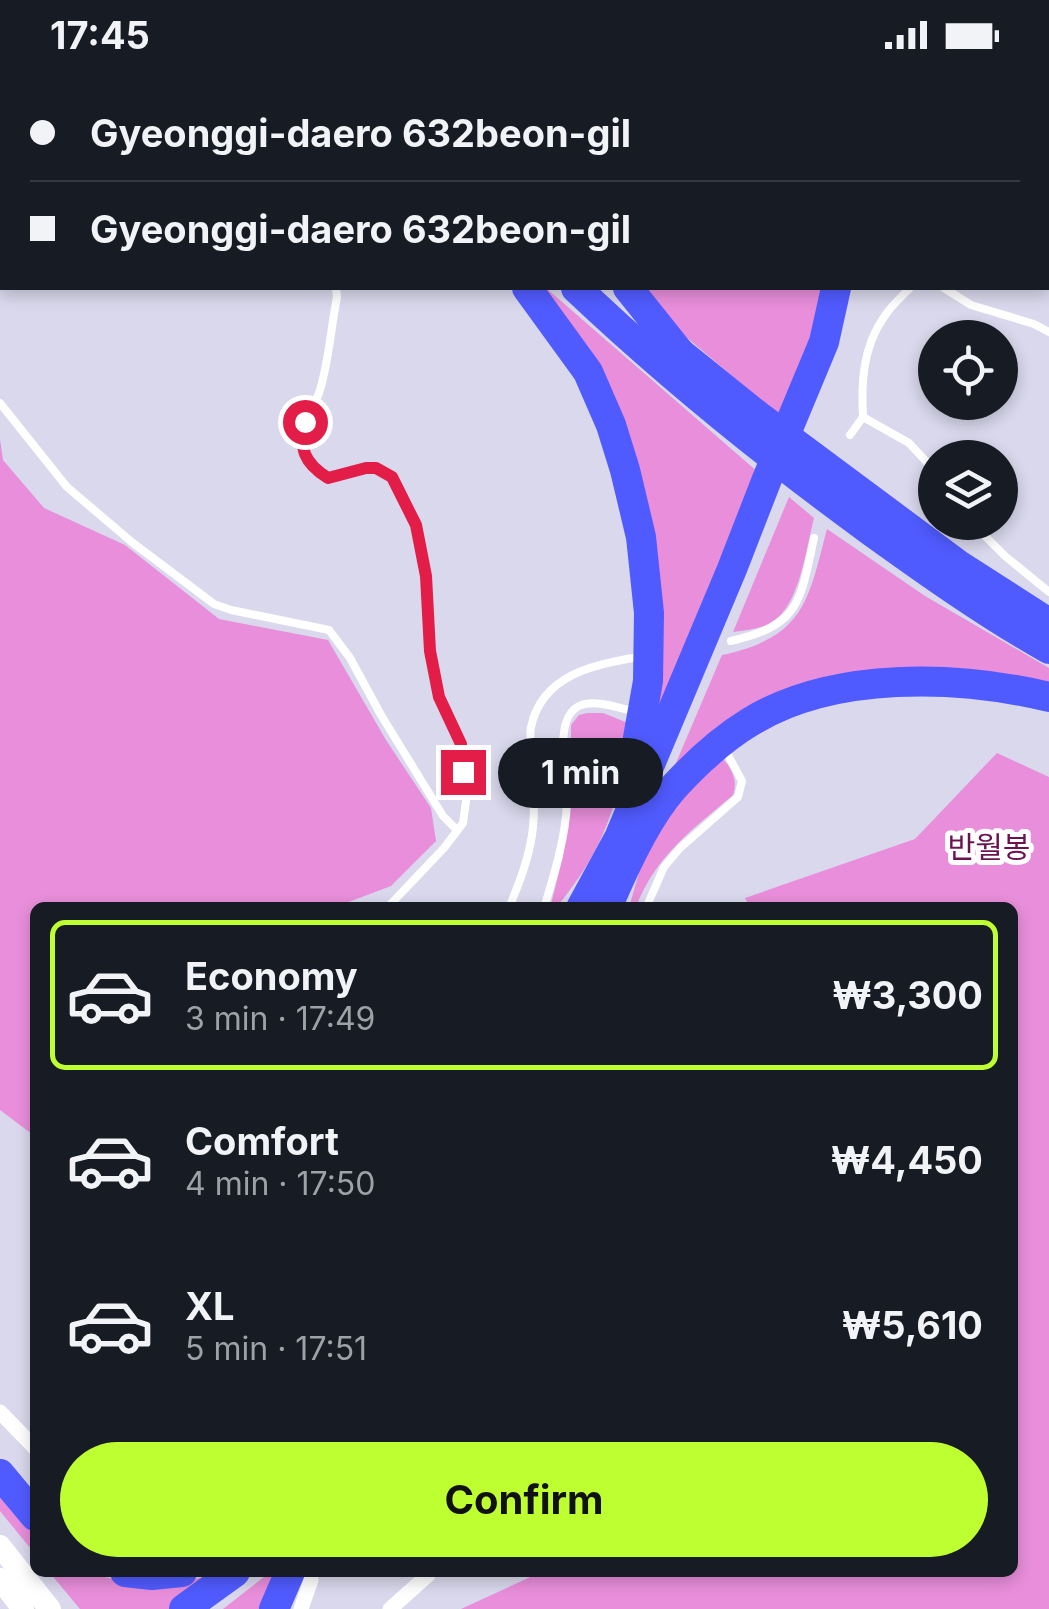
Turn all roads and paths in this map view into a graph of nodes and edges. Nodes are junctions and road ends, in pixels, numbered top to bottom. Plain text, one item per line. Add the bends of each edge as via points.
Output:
1 (336, 290) edge
2 (528, 290) edge
3 (578, 290) edge
4 (604, 290) edge
5 (630, 290) edge
6 (836, 290) edge
7 (850, 290) edge
8 (908, 290) edge
9 (947, 290) edge
10 (1049, 332) edge
11 (682, 356) junction
12 (0, 403) edge
13 (864, 417) junction
14 (757, 430) junction
15 (850, 435) dead end
16 (918, 453) edge
17 (829, 485) junction
18 (814, 538) dead end
19 (989, 540) edge
20 (1049, 592) edge
21 (1049, 623) edge
22 (731, 640) dead end
23 (1049, 649) edge
24 (639, 657) dead end
25 (1049, 697) edge
26 (632, 711) dead end
27 (729, 757) dead end
28 (457, 830) junction
29 (619, 855) junction
30 (394, 902) edge
31 (511, 902) edge
32 (546, 902) edge
33 (585, 902) edge
34 (608, 902) edge
35 (649, 902) edge
36 (0, 1412) edge
37 (30, 1443) edge
38 (0, 1474) edge
39 (30, 1510) edge
40 (0, 1546) edge
41 (227, 1577) edge
42 (248, 1577) edge
43 (288, 1577) edge
44 (310, 1577) edge
45 (425, 1577) edge
46 (0, 1579) edge
47 (23, 1609) edge
48 (50, 1609) edge
49 (184, 1609) edge
50 (209, 1609) edge
51 (274, 1609) edge
52 (301, 1609) edge
53 (390, 1609) edge

1 - 28 lane via 321,387 301,439 308,461 328,478 366,468 392,477 416,525 439,697 461,744 466,801
2 - 29 highway via 588,372 611,425 641,536 648,682 634,765 612,836
3 - 14 highway via 686,386
4 - 11 highway
5 - 11 highway
6 - 29 highway via 824,342 619,838
7 - 29 highway via 834,354 780,490 629,848
8 - 13 lane via 874,332 866,356
9 - 10 lane
11 - 14 highway
12 - 28 lane via 67,487 214,604 329,630
13 - 15 lane
13 - 16 lane
14 - 17 highway
17 - 21 highway
17 - 23 highway via 914,562
18 - 22 lane via 800,598 788,616 754,636
19 - 20 lane
24 - 31 lane via 573,674 540,704 530,728 533,829
25 - 29 highway via 933,680 883,682 792,702 707,754
26 - 32 lane via 579,706 565,724 567,804
27 - 35 lane via 742,781 738,797 680,848
28 - 30 lane
29 - 33 highway
29 - 34 highway
36 - 37 street
38 - 39 highway
40 - 48 street
41 - 49 highway
42 - 50 highway
43 - 51 highway
44 - 52 street
45 - 53 street
46 - 47 street

